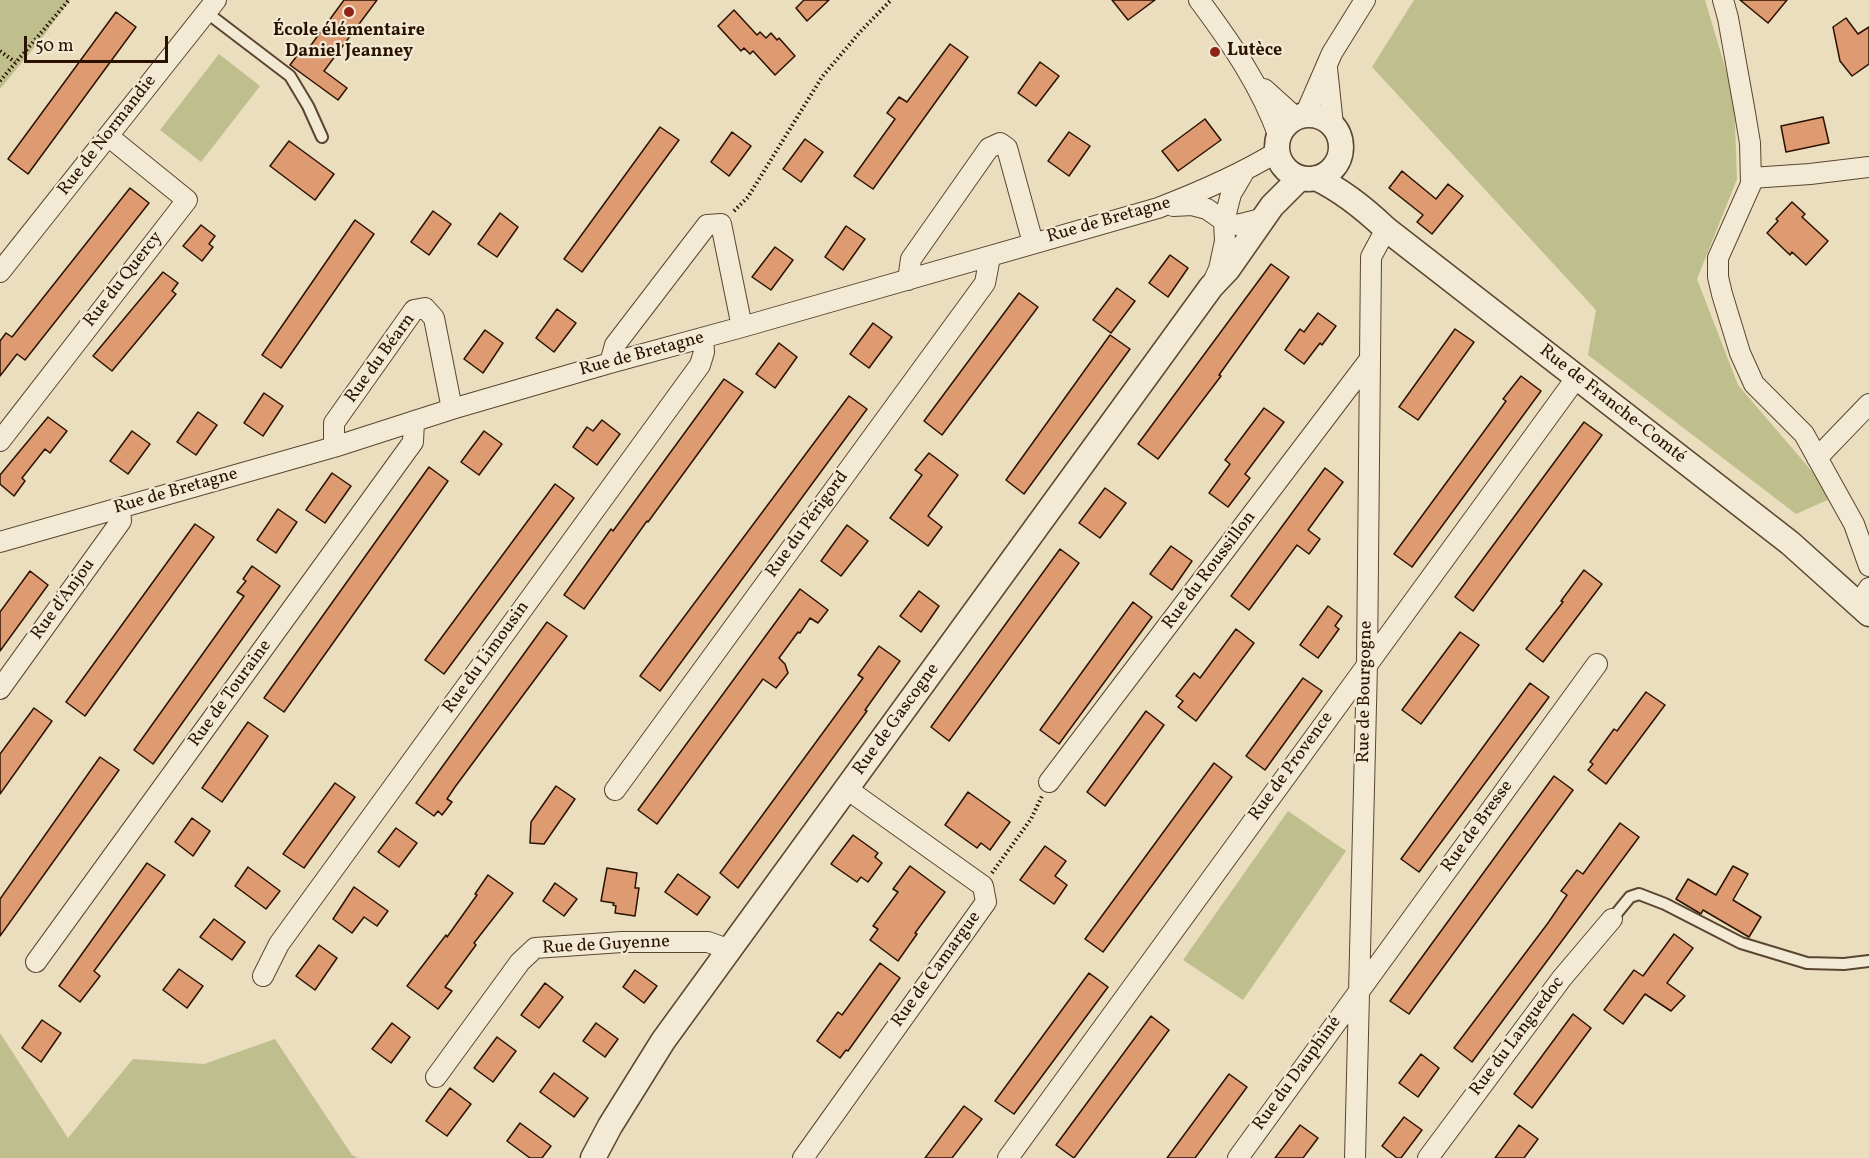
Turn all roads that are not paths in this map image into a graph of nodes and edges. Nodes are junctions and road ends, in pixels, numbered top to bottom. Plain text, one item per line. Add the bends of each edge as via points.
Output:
1 (1199, 0) edge
2 (1365, 0) edge
3 (1723, 0) edge
4 (211, 6) edge
5 (1326, 66) junction
6 (1252, 77) junction
7 (1300, 116) junction
8 (1333, 125) junction
9 (108, 136) junction
10 (322, 137) dead end
11 (1278, 144) junction
12 (1338, 160) junction
13 (1869, 167) edge
14 (1244, 172) junction
15 (1308, 178) junction
16 (1751, 178) junction
17 (1364, 207) junction
18 (1158, 208) junction
19 (1265, 218) junction
20 (1224, 221) junction
21 (1386, 229) junction
22 (1033, 243) junction
23 (990, 256) junction
24 (0, 272) edge
25 (908, 279) junction
26 (1211, 287) junction
27 (742, 327) junction
28 (703, 338) junction
29 (1370, 359) junction
30 (610, 363) junction
31 (1577, 377) junction
32 (1869, 404) edge
33 (452, 409) junction
34 (414, 421) junction
35 (0, 441) edge
36 (334, 447) junction
37 (1817, 458) junction
38 (120, 508) junction
39 (0, 542) edge
40 (1869, 566) edge
41 (1866, 602) edge
42 (1367, 664) junction
43 (1597, 664) dead end
44 (0, 689) edge
45 (1049, 782) road end
46 (847, 789) junction
47 (615, 790) dead end
48 (1612, 919) joint
49 (730, 950) junction
50 (1869, 961) edge
51 (36, 962) dead end
52 (263, 976) dead end
53 (1359, 990) junction
54 (436, 1077) dead end
55 (593, 1158) edge
56 (803, 1158) edge
57 (1008, 1158) edge
58 (1238, 1158) edge
59 (1355, 1158) edge
60 (1428, 1158) edge

1 - 6 street
2 - 5 street
3 - 16 street via 1747,123
4 - 9 street, Rue de Normandie
4 - 10 lane via 290,76
5 - 7 street
5 - 8 street
6 - 7 street
6 - 11 street via 1272,117
7 - 8 street via 1316,115
7 - 11 street via 1287,123
8 - 12 street via 1341,143
9 - 24 street, Rue de Normandie
9 - 35 street, Rue du Quercy via 187,200
11 - 14 street, Rue de Bretagne
11 - 15 street via 1285,168
12 - 15 street via 1331,171
12 - 17 street, Rue de Franche-Comté via 1346,181
13 - 16 street
14 - 18 street, Rue de Bretagne
14 - 20 street, Rue de Gascogne via 1231,194
15 - 17 street, Rue de Franche-Comté via 1340,190
15 - 19 street, Rue de Gascogne via 1272,206
16 - 37 street via 1718,258 1718,277 1740,353 1754,384 1804,434
17 - 21 street, Rue de Franche-Comté
18 - 20 street via 1192,205 1207,209
18 - 22 street, Rue de Bretagne
19 - 20 street via 1237,225
19 - 26 street, Rue de Gascogne
20 - 26 street, Rue de Gascogne via 1226,241
21 - 29 street, Rue de Bourgogne via 1371,257
21 - 31 street, Rue de Franche-Comté
22 - 23 street, Rue de Bretagne
22 - 25 street via 1007,148 1000,143 989,148 911,259
23 - 25 street, Rue de Bretagne
23 - 47 street, Rue du Périgord via 985,283
25 - 27 street, Rue de Bretagne
26 - 46 street, Rue de Gascogne
27 - 28 street, Rue de Bretagne
27 - 30 street via 721,224 707,225 615,345
28 - 30 street, Rue de Bretagne
28 - 52 street, Rue du Limousin via 700,365 279,944
29 - 42 street, Rue de Bourgogne
29 - 45 street, Rue du Roussillon
30 - 33 street, Rue de Bretagne
31 - 41 street, Rue de Franche-Comté
31 - 42 street, Rue de Provence
32 - 37 street
33 - 34 street, Rue de Bretagne
33 - 36 street, Rue du Béarn via 434,318 425,308 414,310 334,423
34 - 36 street, Rue de Bretagne
34 - 51 street, Rue de Touraine via 413,442
36 - 38 street, Rue de Bretagne
37 - 40 street via 1854,524
38 - 39 street, Rue de Bretagne
38 - 44 street, Rue d'Anjou via 121,521
42 - 53 street, Rue de Bourgogne
42 - 57 street, Rue de Provence
43 - 53 street, Rue de Bresse
46 - 49 street, Rue de Gascogne
46 - 56 street, Rue de Camargue via 983,886 986,902
48 - 50 lane via 1630,897 1639,894 1741,943 1807,963
48 - 60 street, Rue du Languedoc via 1562,978
49 - 54 street, Rue de Guyenne via 708,942 535,948 520,962
49 - 55 street, Rue de Gascogne via 663,1041
53 - 58 street, Rue du Dauphiné
53 - 59 street, Rue de Bourgogne

